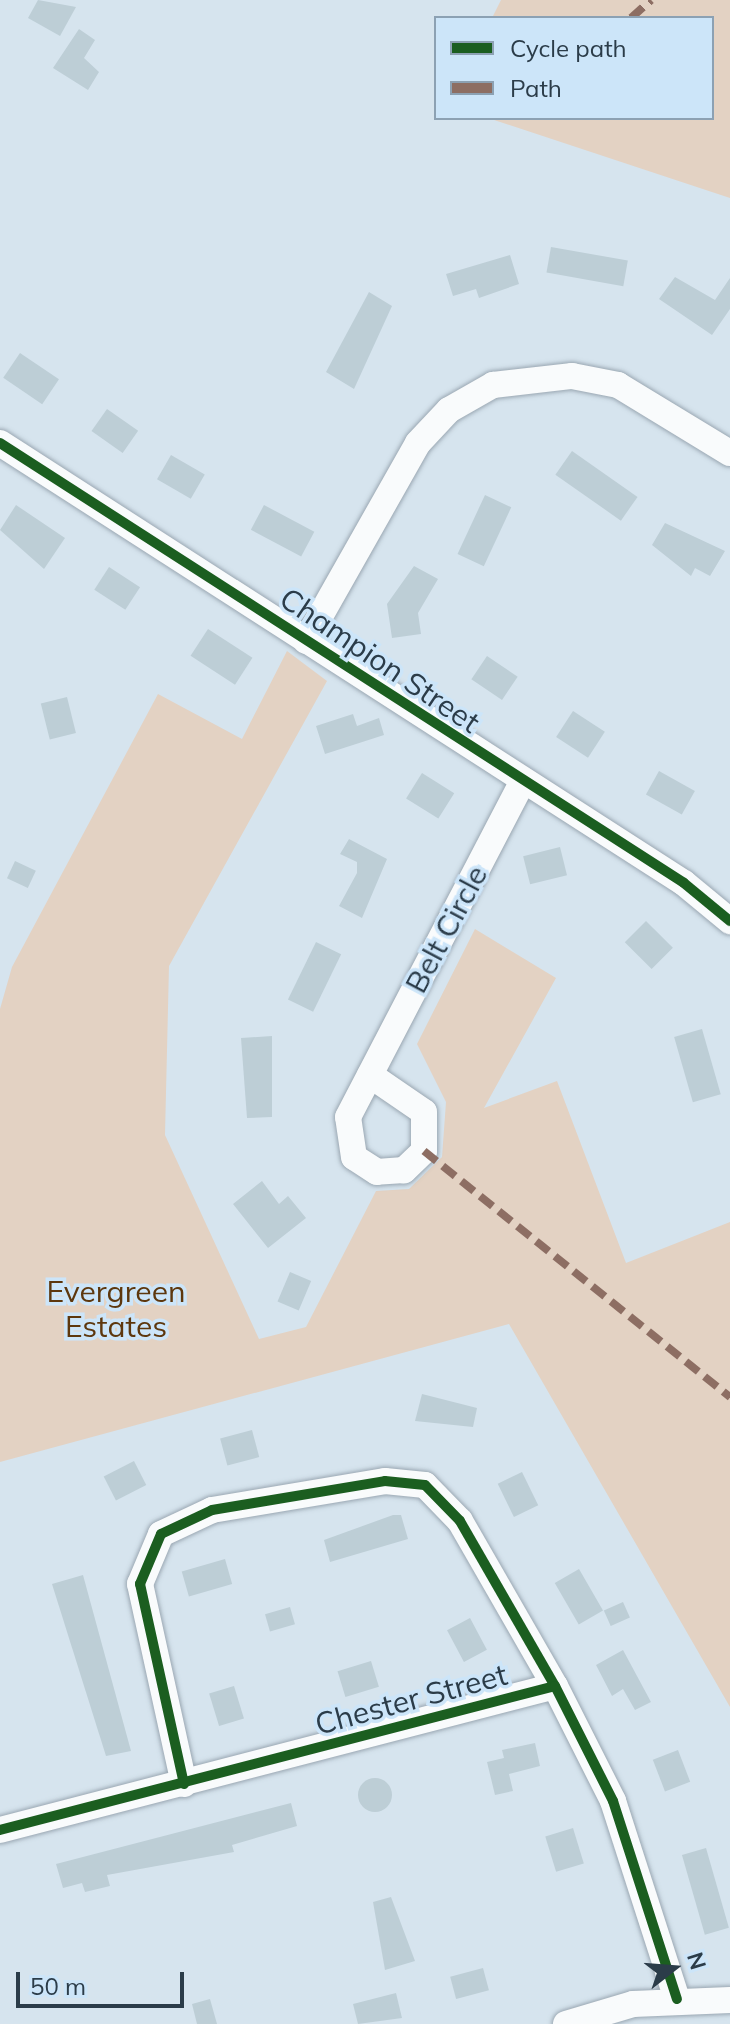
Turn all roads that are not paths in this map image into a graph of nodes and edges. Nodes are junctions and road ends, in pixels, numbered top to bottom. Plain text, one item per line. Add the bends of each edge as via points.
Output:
1 (0, 443) edge
2 (730, 453) edge
3 (306, 641) junction
4 (522, 783) junction
5 (730, 921) edge
6 (370, 1075) dead end
7 (555, 1686) junction
8 (184, 1784) junction
9 (0, 1830) edge
10 (677, 1999) junction
11 (730, 2000) edge
12 (566, 2024) edge

1 - 3 street, Champion Street
2 - 3 street via 618,385 572,376 493,385 449,410 418,443
3 - 4 street, Champion Street
4 - 5 street, Champion Street via 684,883
4 - 6 street, Belt Circle
7 - 8 street, Chester Street
7 - 8 street via 460,1521 425,1485 385,1481 212,1510 161,1534 140,1584
7 - 10 street, Chester Street via 613,1801
8 - 9 street, Chester Street
10 - 11 street
10 - 12 street

